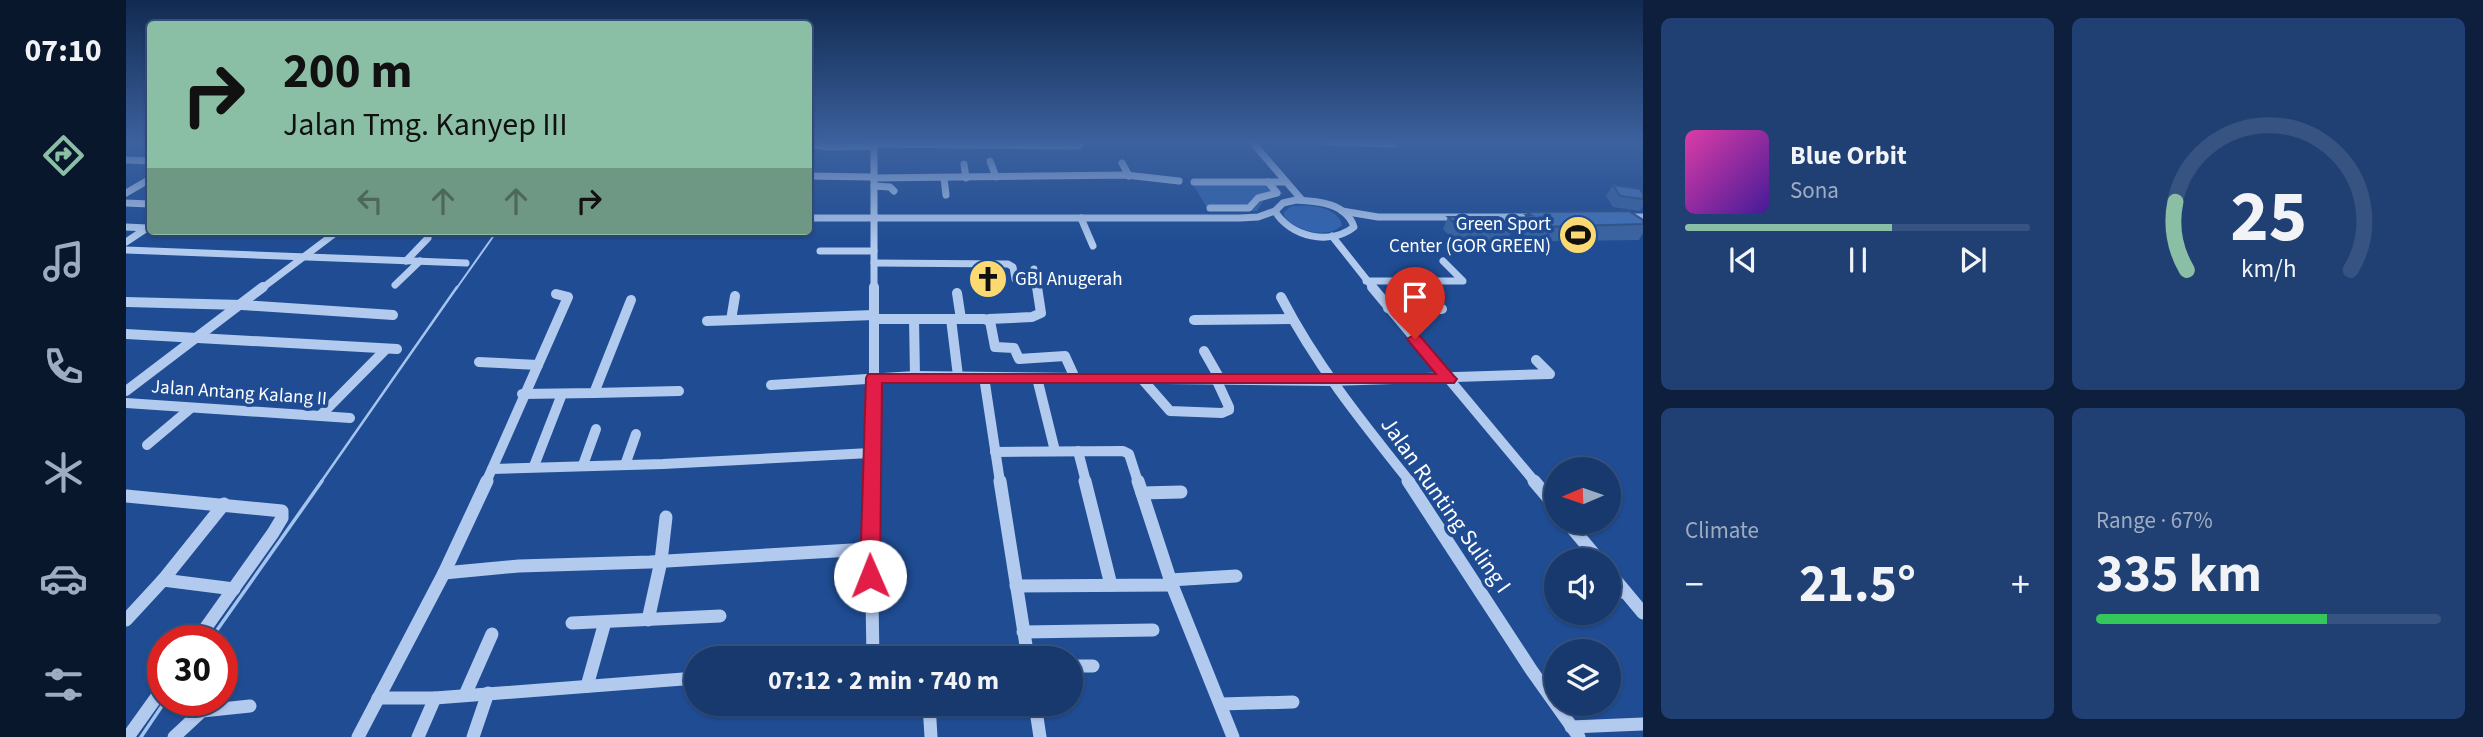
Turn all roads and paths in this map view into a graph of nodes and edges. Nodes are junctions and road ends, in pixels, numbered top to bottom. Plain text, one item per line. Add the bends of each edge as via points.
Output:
1 (814, 176) edge
2 (873, 176) edge
3 (1077, 176) edge
4 (1133, 176) edge
5 (1281, 176) edge
6 (996, 177) joint
7 (911, 178) joint
8 (944, 178) junction
9 (967, 178) joint
10 (873, 180) junction
11 (147, 181) edge
12 (1179, 181) dead end
13 (1194, 182) dead end
14 (1268, 182) junction
15 (1286, 182) junction
16 (894, 191) dead end
17 (126, 193) edge
18 (946, 195) dead end
19 (1302, 200) junction
20 (147, 202) edge
21 (126, 204) edge
22 (1275, 211) junction
23 (1342, 211) junction
24 (1214, 215) dead end
25 (1258, 217) junction
26 (1378, 217) junction
27 (1551, 217) edge
28 (1617, 217) edge
29 (1643, 217) edge
30 (812, 218) edge
31 (874, 218) junction
32 (1081, 218) junction
33 (1354, 224) junction
34 (1287, 226) junction
35 (147, 227) edge
36 (126, 228) edge
37 (147, 228) edge
38 (333, 235) edge
39 (428, 238) dead end
40 (1335, 239) junction
41 (126, 242) edge
42 (1093, 246) dead end
43 (126, 250) edge
44 (820, 251) dead end
45 (307, 256) junction
46 (874, 257) junction
47 (406, 261) junction
48 (420, 261) junction
49 (1443, 261) dead end
50 (466, 263) dead end
51 (1034, 269) dead end
52 (1015, 279) dead end
53 (1366, 281) junction
54 (395, 285) dead end
55 (957, 293) dead end
56 (556, 295) dead end
57 (735, 296) dead end
58 (1281, 297) dead end
59 (631, 300) dead end
60 (126, 302) edge
61 (242, 305) junction
62 (1388, 308) junction
63 (1442, 309) dead end
64 (393, 315) dead end
65 (874, 317) junction
66 (914, 319) junction
67 (956, 319) junction
68 (989, 319) junction
69 (1292, 319) junction
70 (731, 320) junction
71 (1194, 320) dead end
72 (707, 321) dead end
73 (126, 334) edge
74 (197, 338) junction
75 (1204, 351) dead end
76 (1536, 360) dead end
77 (479, 362) dead end
78 (538, 365) junction
79 (915, 376) junction
80 (958, 376) junction
81 (984, 377) junction
82 (874, 378) junction
83 (1037, 378) junction
84 (1075, 379) junction
85 (1142, 379) junction
86 (1218, 379) junction
87 (1449, 379) junction
88 (1331, 381) junction
89 (771, 385) dead end
90 (126, 391) edge
91 (679, 391) dead end
92 (594, 393) junction
93 (522, 394) junction
94 (562, 394) junction
95 (126, 403) edge
96 (191, 408) junction
97 (320, 416) junction
98 (350, 418) dead end
99 (596, 429) dead end
100 (636, 434) dead end
101 (147, 445) dead end
102 (1055, 451) junction
103 (1078, 451) junction
104 (995, 452) junction
105 (870, 453) junction
106 (583, 465) junction
107 (625, 465) junction
108 (534, 466) junction
109 (492, 469) junction
110 (1181, 492) dead end
111 (1142, 493) junction
112 (1544, 494) edge
113 (126, 496) edge
114 (224, 504) junction
115 (666, 517) dead end
116 (1577, 534) edge
117 (1589, 548) edge
118 (869, 549) junction
119 (661, 561) junction
120 (444, 573) junction
121 (1236, 576) dead end
122 (163, 580) junction
123 (1171, 582) junction
124 (1111, 585) junction
125 (1016, 586) junction
126 (1621, 587) edge
127 (234, 589) junction
128 (1621, 592) edge
129 (1625, 592) junction
130 (1643, 613) edge
131 (720, 616) dead end
132 (126, 620) edge
133 (648, 620) junction
134 (605, 622) junction
135 (572, 623) dead end
136 (208, 625) edge
137 (1153, 630) dead end
138 (1023, 632) junction
139 (492, 634) dead end
140 (873, 646) edge
141 (1026, 646) edge
142 (1083, 666) edge
143 (1093, 666) dead end
144 (684, 679) edge
145 (587, 687) junction
146 (488, 693) junction
147 (465, 695) junction
148 (378, 698) junction
149 (435, 698) junction
150 (1293, 702) dead end
151 (1221, 704) junction
152 (250, 706) dead end
153 (147, 710) edge
154 (930, 716) edge
155 (1037, 716) edge
156 (1643, 724) edge
157 (1575, 732) edge
158 (128, 737) edge
159 (174, 737) edge
160 (358, 737) edge
161 (418, 737) edge
162 (473, 737) edge
163 (932, 737) edge
164 (1040, 737) edge
165 (1233, 737) edge

1 - 10 street
2 - 10 street
3 - 6 street
4 - 12 street
5 - 15 street
6 - 9 street
7 - 8 street
7 - 10 street
8 - 9 street
8 - 18 street
10 - 16 street
10 - 31 street
11 - 17 street
13 - 14 street
14 - 15 street
14 - 24 street via 1277,193 1258,198 1249,208 1209,208
15 - 19 street
19 - 22 street via 1283,203
19 - 23 street
20 - 21 street
22 - 25 street
22 - 34 street
23 - 26 street
23 - 33 street
25 - 32 street
25 - 34 street
26 - 27 street
26 - 33 street
28 - 29 street
30 - 31 street
31 - 32 street
31 - 46 street
32 - 42 street
33 - 40 street
34 - 40 street
35 - 36 street
37 - 41 street
38 - 45 street
39 - 47 street
40 - 53 street
43 - 45 street
44 - 46 street
45 - 47 street
45 - 61 street
46 - 52 street via 1008,264
46 - 65 street
47 - 48 street
48 - 50 street
48 - 54 street
49 - 53 street via 1463,281
51 - 68 street via 1041,313
53 - 62 street
55 - 67 street
56 - 78 street via 568,297
57 - 70 street
58 - 69 street, Jalan Runting Suling I
59 - 92 street
60 - 61 street
61 - 64 street
61 - 74 street
62 - 63 street
62 - 87 street
65 - 66 street
65 - 70 street
65 - 82 street
66 - 67 street
66 - 79 street
67 - 68 street
67 - 80 street
68 - 84 street via 995,347 1014,348 1019,359 1065,356
69 - 71 street
69 - 88 street, Jalan Runting Suling I
70 - 72 street
73 - 74 street
74 - 90 street
74 - 97 street via 392,349
75 - 86 street
76 - 87 street via 1550,374
77 - 78 street
78 - 93 street
79 - 80 street
79 - 82 street
80 - 81 street
81 - 83 street
81 - 104 street
82 - 89 street
82 - 105 street
83 - 84 street
83 - 102 street
84 - 85 street
85 - 86 street
85 - 86 street via 1170,411 1222,413 1229,407
86 - 88 street
87 - 88 street
87 - 112 street
88 - 157 street, Jalan Runting Suling I via 1410,484
91 - 92 street
92 - 94 street
93 - 94 street
93 - 109 street
94 - 108 street
95 - 96 street, Jalan Antang Kalang II
96 - 97 street, Jalan Antang Kalang II
96 - 101 street
97 - 98 street, Jalan Antang Kalang II
99 - 106 street
100 - 107 street
102 - 103 street
102 - 104 street
103 - 111 street via 1129,454
103 - 124 street
104 - 125 street
105 - 107 street
105 - 118 street
106 - 107 street
106 - 108 street
108 - 109 street
109 - 120 street
110 - 111 street
111 - 123 street
113 - 114 street
114 - 122 street
114 - 127 street via 279,510 283,515
115 - 119 street
116 - 117 street
118 - 119 street
118 - 140 street
119 - 120 street
119 - 133 street
120 - 148 street
121 - 123 street
122 - 127 street
122 - 132 street
123 - 124 street
123 - 151 street
124 - 125 street
125 - 138 street
126 - 129 street
127 - 136 street
128 - 129 street
129 - 130 street
131 - 133 street
133 - 134 street
134 - 135 street
134 - 145 street
137 - 138 street
138 - 141 street
139 - 147 street
142 - 143 street
144 - 145 street
145 - 146 street
146 - 147 street
146 - 162 street
147 - 149 street
148 - 149 street
148 - 160 street
149 - 161 street
150 - 151 street
151 - 165 street
152 - 159 street via 202,711
153 - 158 street
154 - 163 street
155 - 164 street
156 - 157 street

